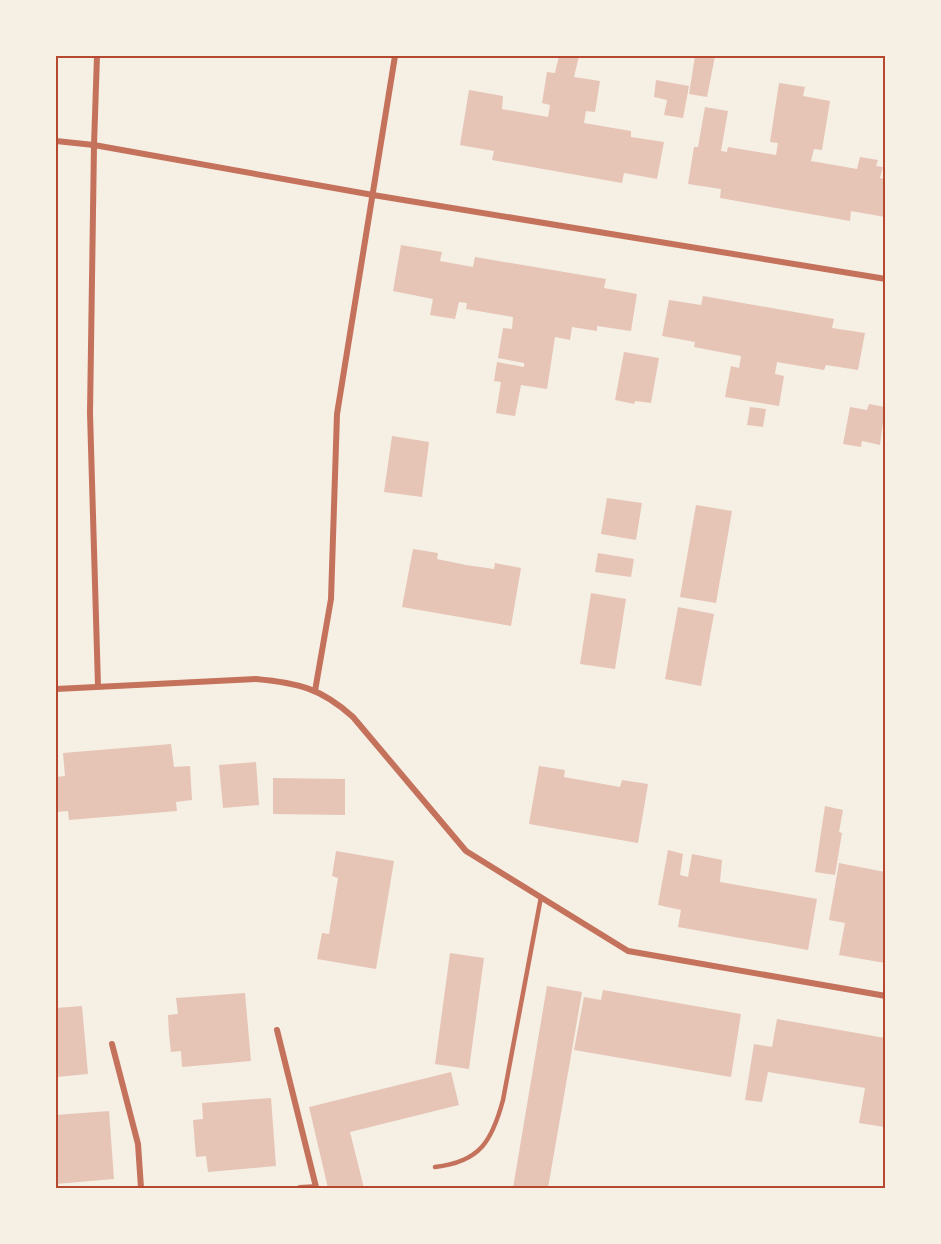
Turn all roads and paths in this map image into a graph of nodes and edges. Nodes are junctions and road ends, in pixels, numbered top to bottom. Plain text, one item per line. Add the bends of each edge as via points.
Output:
1 (97, 56) edge
2 (395, 56) edge
3 (56, 141) edge
4 (94, 145) junction
5 (373, 195) junction
6 (885, 279) edge
7 (98, 686) junction
8 (56, 689) edge
9 (315, 691) junction
10 (541, 897) junction
11 (885, 996) edge
12 (277, 1030) dead end
13 (112, 1044) dead end
14 (435, 1167) dead end
15 (141, 1188) edge
16 (300, 1188) edge
17 (316, 1188) edge

1 - 4 street
2 - 5 street
3 - 4 street
4 - 5 street
4 - 7 street via 90,413
5 - 6 street
5 - 9 street via 337,414 331,599
7 - 8 street
7 - 9 street via 256,679 286,682
9 - 10 street via 334,700 353,717 466,851
10 - 11 street via 628,951
10 - 14 lane via 496,1124 479,1151 456,1164
12 - 17 street
13 - 15 street via 138,1144
16 - 17 street

